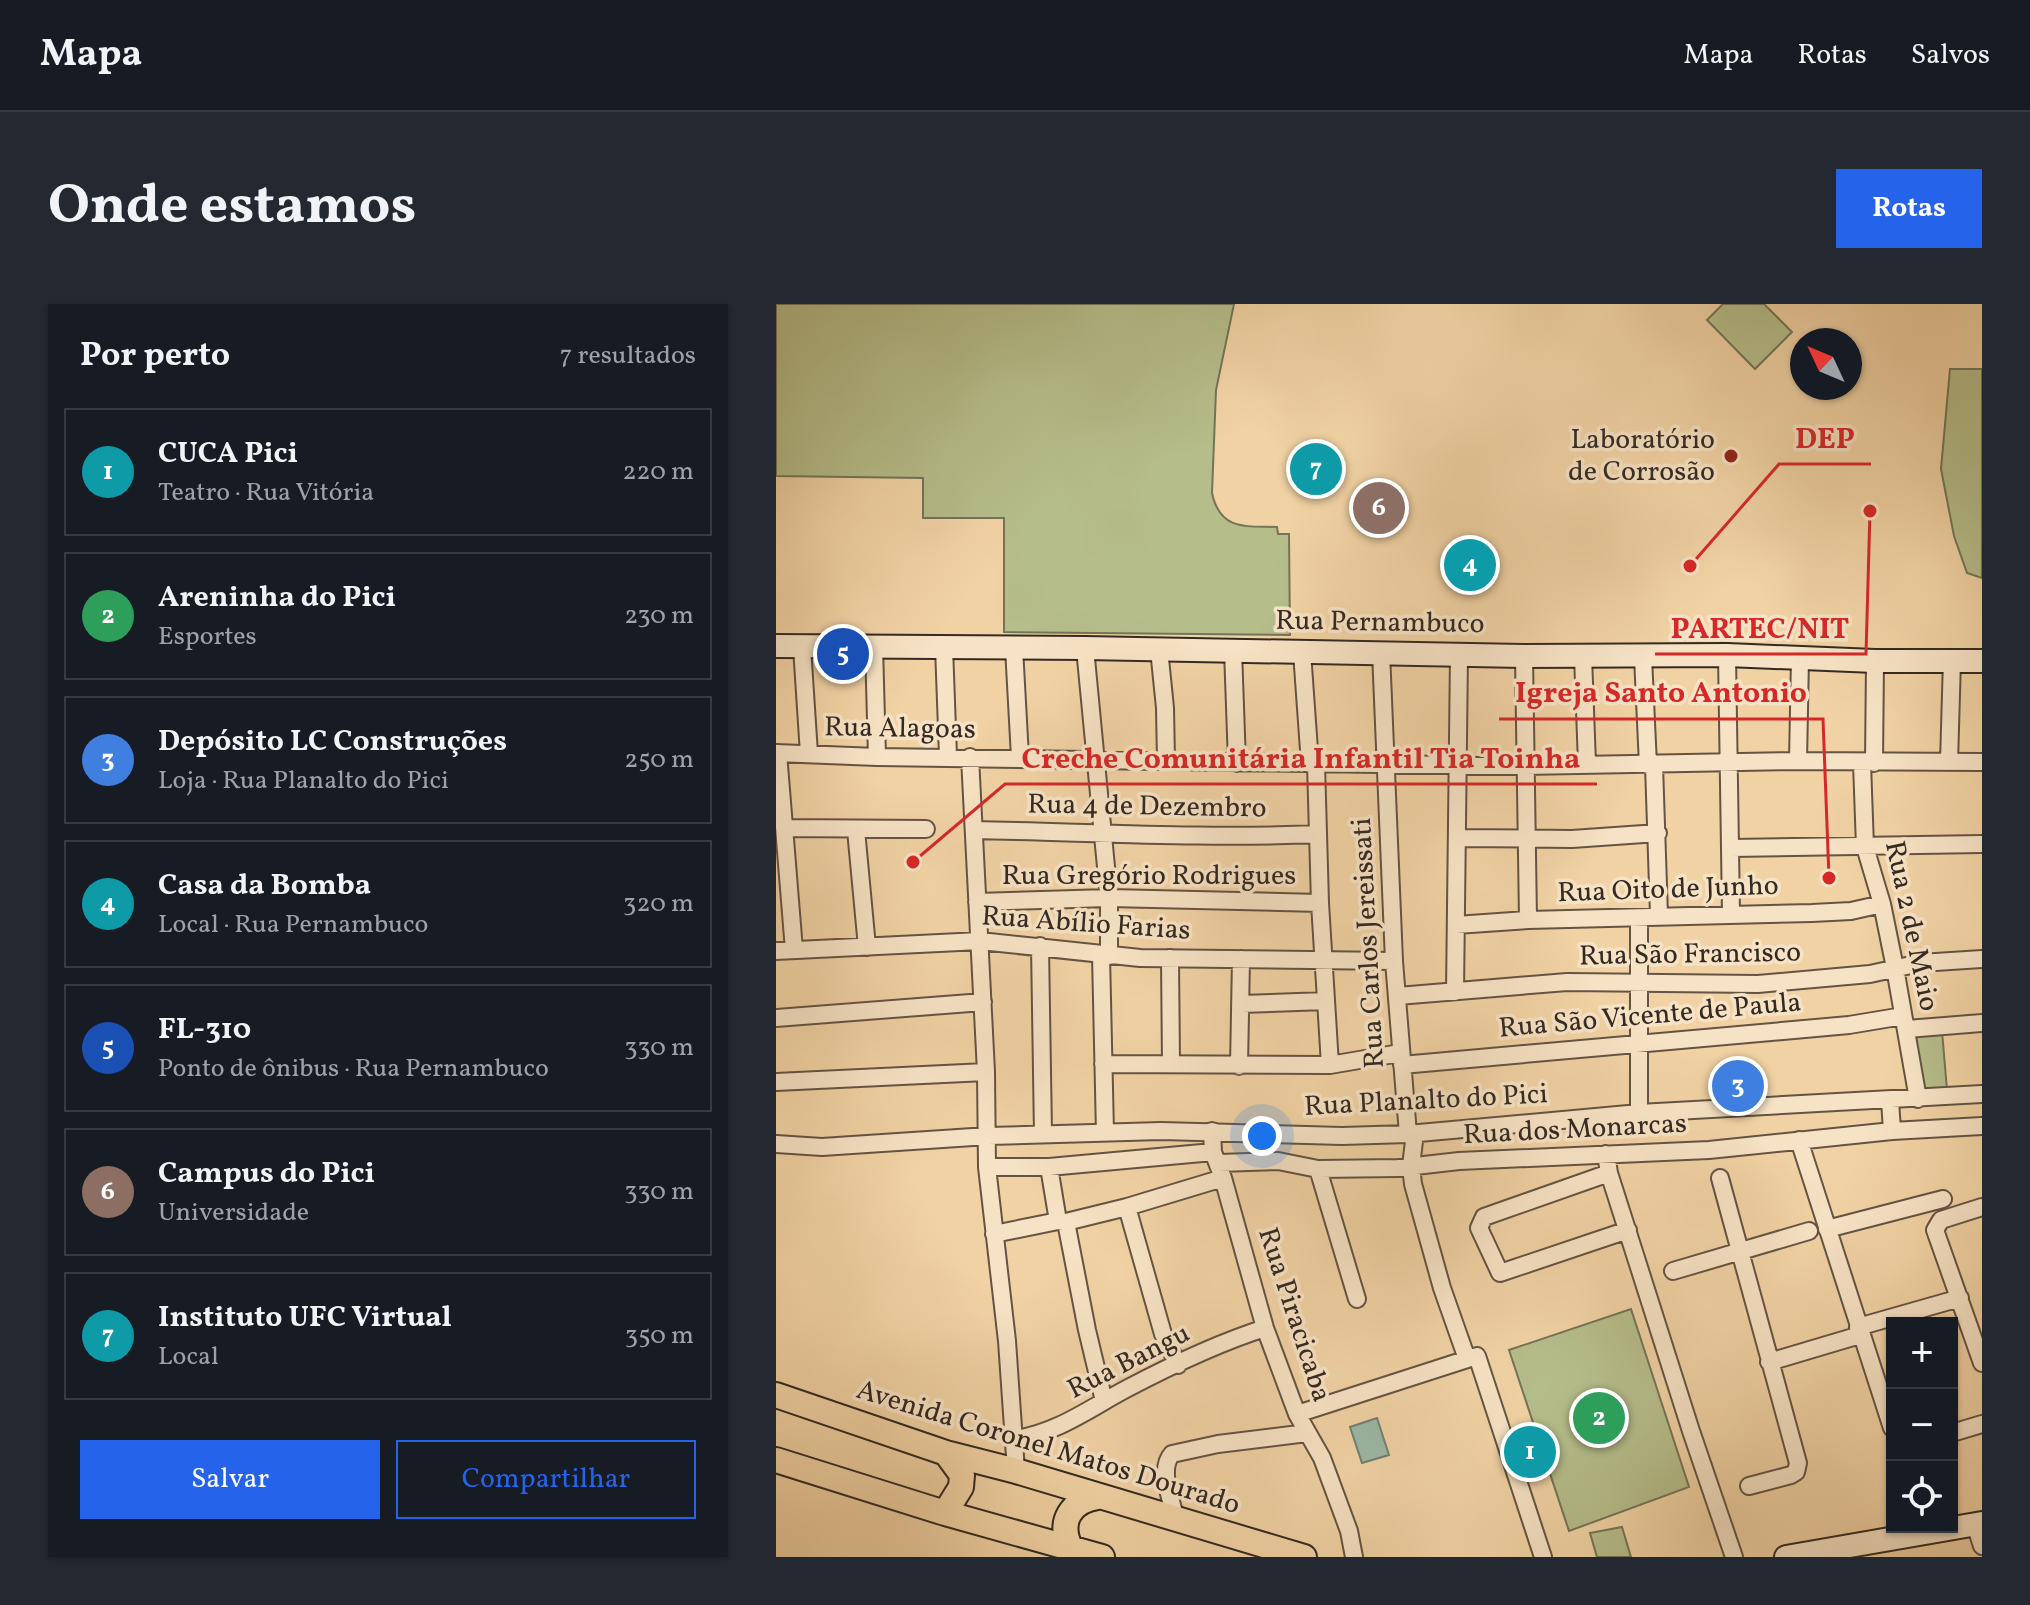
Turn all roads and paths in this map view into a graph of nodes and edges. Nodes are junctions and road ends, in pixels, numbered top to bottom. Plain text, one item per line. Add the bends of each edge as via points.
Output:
1 (776, 646) edge
2 (874, 646) junction
3 (802, 647) junction
4 (944, 647) junction
5 (1014, 648) junction
6 (1085, 648) junction
7 (1159, 649) junction
8 (1233, 650) junction
9 (1302, 652) junction
10 (1381, 652) junction
11 (1459, 655) junction
12 (1727, 655) junction
13 (1524, 656) junction
14 (1583, 656) junction
15 (1643, 657) junction
16 (1800, 658) junction
17 (1952, 660) junction
18 (1875, 661) junction
19 (1982, 661) edge
20 (777, 753) edge
21 (809, 754) junction
22 (948, 756) junction
23 (877, 757) junction
24 (970, 757) junction
25 (1020, 757) junction
26 (1096, 759) junction
27 (1166, 761) junction
28 (1798, 761) junction
29 (1949, 762) junction
30 (1982, 762) edge
31 (1237, 763) junction
32 (1728, 763) junction
33 (1868, 763) junction
34 (1313, 764) junction
35 (1587, 764) junction
36 (1385, 765) junction
37 (1651, 765) junction
38 (1459, 766) junction
39 (1525, 766) junction
40 (784, 828) junction
41 (926, 829) dead end
42 (856, 830) junction
43 (974, 830) junction
44 (1102, 832) junction
45 (1658, 833) junction
46 (1318, 834) junction
47 (1527, 837) junction
48 (1457, 838) junction
49 (1982, 844) edge
50 (1865, 847) junction
51 (1731, 848) junction
52 (1109, 898) junction
53 (977, 902) junction
54 (1320, 903) junction
55 (1882, 904) junction
56 (1731, 913) junction
57 (1659, 916) junction
58 (1639, 918) junction
59 (1528, 920) junction
60 (1456, 925) junction
61 (980, 941) junction
62 (1040, 946) junction
63 (867, 947) junction
64 (794, 950) junction
65 (776, 951) edge
66 (1105, 956) junction
67 (1170, 958) junction
68 (1241, 959) junction
69 (1982, 959) edge
70 (1323, 960) junction
71 (1394, 961) junction
72 (1895, 968) junction
73 (1638, 981) junction
74 (1455, 992) junction
75 (1398, 996) junction
76 (1326, 1001) junction
77 (983, 1002) junction
78 (1241, 1004) junction
79 (776, 1018) edge
80 (1905, 1023) junction
81 (1982, 1023) edge
82 (1641, 1042) junction
83 (1401, 1059) junction
84 (1171, 1063) junction
85 (1103, 1064) junction
86 (1330, 1065) junction
87 (1239, 1066) junction
88 (986, 1072) junction
89 (776, 1082) edge
90 (1982, 1094) edge
91 (1918, 1099) junction
92 (1890, 1100) junction
93 (1639, 1113) junction
94 (1982, 1126) edge
95 (1212, 1131) junction
96 (1892, 1131) junction
97 (1105, 1133) junction
98 (1043, 1134) junction
99 (1412, 1134) junction
100 (988, 1136) junction
101 (1799, 1140) junction
102 (776, 1144) edge
103 (1606, 1154) junction
104 (1219, 1164) junction
105 (1411, 1166) junction
106 (987, 1167) junction
107 (1049, 1167) junction
108 (1318, 1169) junction
109 (1609, 1173) junction
110 (1720, 1178) dead end
111 (1943, 1199) dead end
112 (1127, 1207) junction
113 (1982, 1207) edge
114 (1062, 1222) junction
115 (1827, 1229) junction
116 (1628, 1230) junction
117 (1809, 1231) dead end
118 (994, 1234) junction
119 (1740, 1250) junction
120 (1673, 1271) dead end
121 (1960, 1298) junction
122 (1357, 1299) dead end
123 (1265, 1328) junction
124 (1859, 1331) junction
125 (1472, 1357) junction
126 (1769, 1362) junction
127 (1982, 1363) edge
128 (1178, 1365) junction
129 (776, 1395) edge
130 (1104, 1401) junction
131 (1886, 1410) edge
132 (1297, 1414) junction
133 (1982, 1424) edge
134 (1958, 1431) edge
135 (1307, 1433) junction
136 (1016, 1439) junction
137 (946, 1453) junction
138 (776, 1460) edge
139 (1016, 1471) junction
140 (1749, 1486) dead end
141 (1098, 1497) junction
142 (945, 1513) junction
143 (1176, 1520) junction
144 (1958, 1530) edge
145 (1980, 1532) edge
146 (1915, 1533) edge
147 (1070, 1547) junction
148 (1102, 1557) edge
149 (1304, 1557) edge
150 (1354, 1557) edge
151 (1543, 1557) edge
152 (1734, 1557) edge
153 (1786, 1557) edge

1 - 3 street, Rua Pernambuco
2 - 3 street, Rua Pernambuco
2 - 4 street, Rua Pernambuco
2 - 23 street
3 - 21 street
4 - 5 street, Rua Pernambuco
4 - 22 street
5 - 6 street, Rua Pernambuco
5 - 25 street
6 - 7 street, Rua Pernambuco
6 - 26 street
7 - 8 street, Rua Pernambuco
7 - 27 street
8 - 9 street, Rua Pernambuco
8 - 31 street
9 - 10 street, Rua Pernambuco
9 - 34 street
10 - 11 street, Rua Pernambuco
10 - 36 street, Rua Carlos Jereissati
11 - 13 street, Rua Pernambuco
11 - 38 street
12 - 15 street, Rua Pernambuco
12 - 16 street, Rua Pernambuco
12 - 32 street
13 - 14 street, Rua Pernambuco
13 - 39 street
14 - 15 street, Rua Pernambuco
14 - 35 street
15 - 37 street
16 - 18 street, Rua Pernambuco
16 - 28 street
17 - 18 street, Rua Pernambuco
17 - 19 street, Rua Pernambuco
17 - 29 street
18 - 33 street, Rua 2 de Maio
20 - 21 street, Rua Alagoas
20 - 40 street
21 - 23 street, Rua Alagoas
22 - 23 street, Rua Alagoas
22 - 24 street, Rua Alagoas
24 - 25 street, Rua Alagoas
24 - 43 street
25 - 26 street, Rua Alagoas
26 - 27 street, Rua Alagoas
26 - 44 street
27 - 31 street, Rua Alagoas
28 - 32 street, Rua Alagoas
28 - 33 street, Rua Alagoas
29 - 30 street, Rua Alagoas
29 - 33 street, Rua Alagoas
31 - 34 street, Rua Alagoas
32 - 37 street, Rua Alagoas
32 - 51 street
33 - 50 street, Rua 2 de Maio
34 - 36 street, Rua Alagoas
34 - 46 street
35 - 37 street, Rua Alagoas
35 - 39 street, Rua Alagoas
36 - 38 street, Rua Alagoas
36 - 71 street, Rua Carlos Jereissati
37 - 45 street
38 - 39 street, Rua Alagoas
38 - 48 street
39 - 47 street
40 - 42 street
40 - 64 street
41 - 42 street
42 - 63 street
43 - 44 street, Rua 4 de Dezembro
43 - 53 street
44 - 46 street, Rua 4 de Dezembro
44 - 52 street
45 - 47 street
45 - 57 street
46 - 54 street
47 - 48 street
47 - 59 street
48 - 60 street
49 - 50 street
50 - 51 street
50 - 55 street, Rua 2 de Maio
51 - 56 street
52 - 53 street, Rua Gregório Rodrigues
52 - 54 street, Rua Gregório Rodrigues
52 - 66 street
53 - 61 street
54 - 70 street
55 - 56 street, Rua Oito de Junho via 1851,911
55 - 72 street, Rua 2 de Maio
56 - 57 street, Rua Oito de Junho
57 - 58 street, Rua Oito de Junho
58 - 59 street, Rua Oito de Junho
58 - 73 street
59 - 60 street, Rua Oito de Junho
60 - 74 street
61 - 62 street, Rua Abílio Farias
61 - 63 street, Rua Abílio Farias
61 - 77 street
62 - 66 street, Rua Abílio Farias
62 - 98 street
63 - 64 street, Rua Abílio Farias
64 - 65 street, Rua Abílio Farias
66 - 67 street, Rua Abílio Farias
66 - 85 street
67 - 68 street, Rua Abílio Farias
67 - 84 street
68 - 70 street, Rua Abílio Farias
68 - 78 street
69 - 72 street, Rua São Francisco
70 - 71 street, Rua Abílio Farias
70 - 76 street
71 - 75 street, Rua Carlos Jereissati
72 - 73 street, Rua São Francisco via 1758,984
72 - 80 street, Rua 2 de Maio
73 - 74 street, Rua São Francisco
73 - 82 street
74 - 75 street, Rua São Francisco
75 - 83 street, Rua Carlos Jereissati
76 - 78 street
76 - 86 street
77 - 79 street
77 - 88 street
78 - 87 street
80 - 81 street, Rua São Vicente de Paula
80 - 82 street, Rua São Vicente de Paula
80 - 91 street, Rua 2 de Maio
82 - 83 street, Rua São Vicente de Paula
82 - 93 street
83 - 86 street, Rua São Vicente de Paula
83 - 99 street, Rua Carlos Jereissati
84 - 85 street, Rua São Vicente de Paula
84 - 87 street, Rua São Vicente de Paula
85 - 97 street
86 - 87 street, Rua São Vicente de Paula
88 - 89 street
88 - 100 street
90 - 91 street, Rua Planalto do Pici
91 - 92 street, Rua Planalto do Pici
92 - 93 street, Rua Planalto do Pici
92 - 96 street
93 - 99 street, Rua Planalto do Pici
94 - 96 street, Rua dos Monarcas
95 - 97 street, Rua Planalto do Pici
95 - 99 street, Rua Planalto do Pici
95 - 104 street, Rua Piracicaba
96 - 101 street, Rua dos Monarcas
97 - 98 street, Rua Planalto do Pici
98 - 100 street, Rua Planalto do Pici
99 - 105 street, Rua Carlos Jereissati
100 - 102 street, Rua Planalto do Pici via 822,1147
100 - 106 street
101 - 103 street, Rua dos Monarcas
101 - 115 street
103 - 105 street, Rua dos Monarcas
103 - 109 street
104 - 107 street, Rua dos Monarcas
104 - 108 street, Rua dos Monarcas via 1278,1161
104 - 112 street
104 - 123 street, Rua Piracicaba
105 - 108 street, Rua dos Monarcas
105 - 125 street, Rua Carlos Jereissati via 1442,1288
106 - 107 street, Rua dos Monarcas
106 - 118 street
107 - 114 street
108 - 122 street
109 - 116 street
109 - 116 street via 1484,1217 1479,1228 1500,1273
110 - 119 street
111 - 115 street
112 - 114 street
112 - 128 street via 1163,1334
113 - 121 street via 1936,1226
114 - 118 street
114 - 130 street
115 - 124 street
116 - 152 street
117 - 119 street
118 - 136 street
119 - 120 street
119 - 126 street
121 - 124 street
121 - 127 street
123 - 128 street, Rua Bangu
123 - 132 street, Rua Piracicaba
124 - 126 street
124 - 131 street
125 - 132 street
125 - 151 street, Rua Carlos Jereissati
126 - 140 street via 1798,1467 1784,1478
128 - 130 street, Rua Bangu
129 - 137 main road, Avenida Coronel Matos Dourado
130 - 136 street, Rua Bangu via 1047,1432
132 - 135 street, Rua Piracicaba
133 - 134 street
135 - 143 street via 1172,1454 1165,1471
135 - 150 street, Rua Piracicaba via 1335,1491
136 - 139 street
137 - 139 main road, Avenida Coronel Matos Dourado
137 - 142 main road via 962,1475
138 - 142 main road
139 - 141 main road, Avenida Coronel Matos Dourado
141 - 143 main road, Avenida Coronel Matos Dourado
141 - 147 main road via 1074,1506 1067,1517
142 - 147 main road
143 - 149 main road, Avenida Coronel Matos Dourado
144 - 145 street
146 - 153 street
147 - 148 main road

